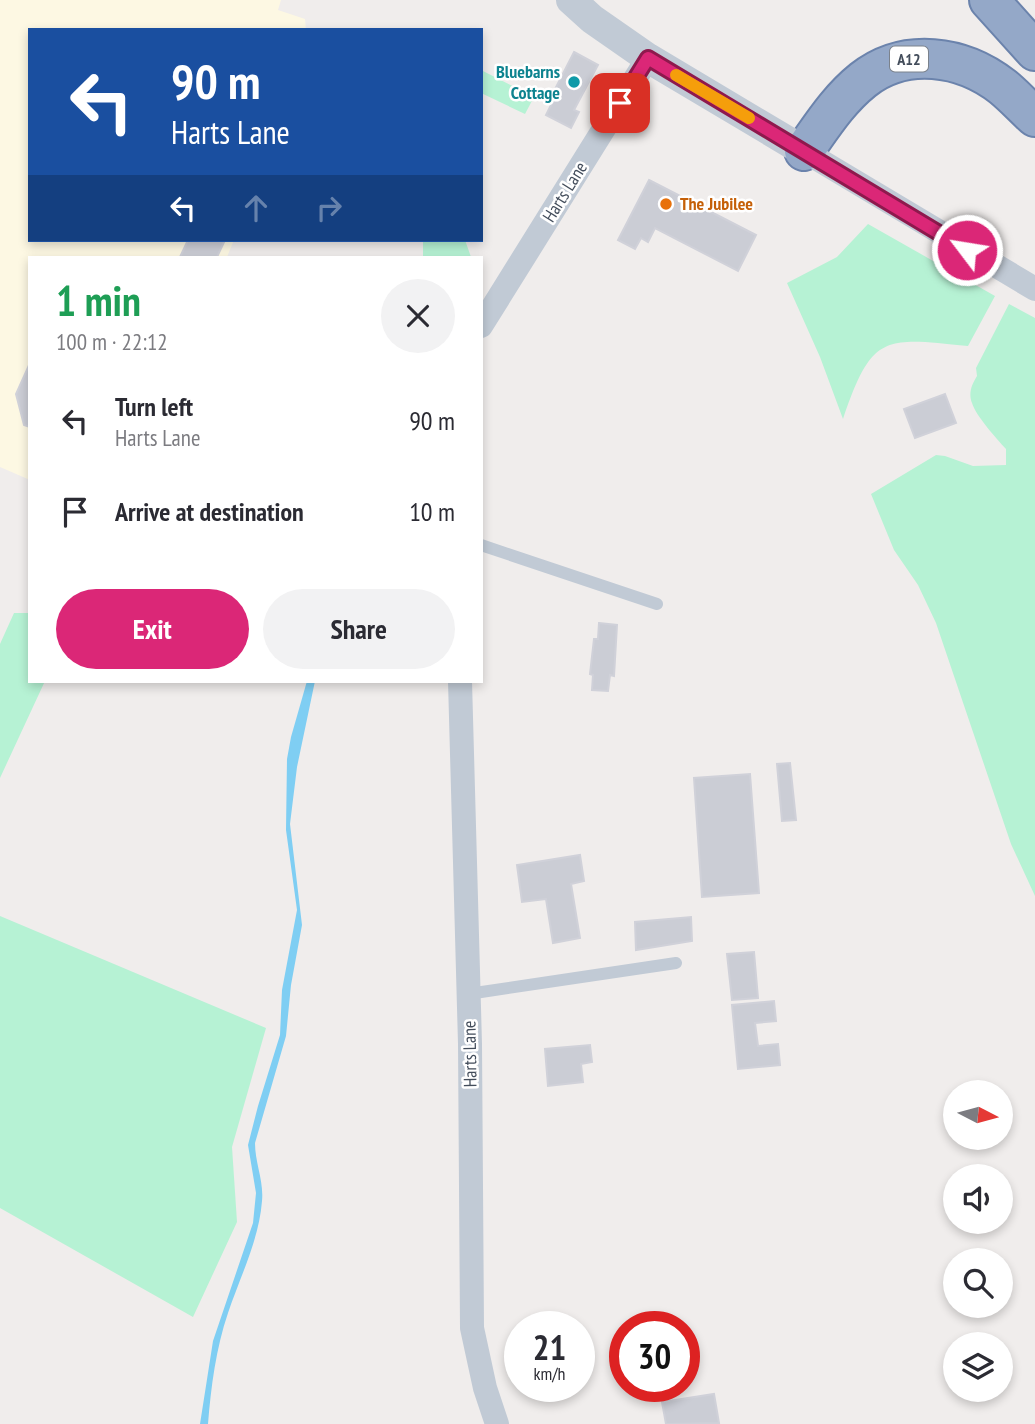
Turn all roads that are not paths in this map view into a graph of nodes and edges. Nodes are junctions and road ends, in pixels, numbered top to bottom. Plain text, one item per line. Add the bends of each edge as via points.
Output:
1 (571, 0) edge
2 (989, 0) edge
3 (1035, 51) edge
4 (648, 58) junction
5 (1035, 117) edge
6 (804, 151) junction
7 (1035, 289) edge
8 (483, 323) edge
9 (483, 545) edge
10 (657, 604) dead end
11 (460, 683) edge
12 (676, 962) dead end
13 (468, 994) junction
14 (497, 1424) edge

1 - 4 street
2 - 3 highway
4 - 6 street
4 - 8 street, Harts Lane
5 - 6 highway, A12 via 1003,87 968,66 928,58 905,60 864,79 832,111
6 - 7 street
9 - 10 lane
11 - 13 street, Harts Lane
12 - 13 lane
13 - 14 street, Harts Lane via 472,1328

